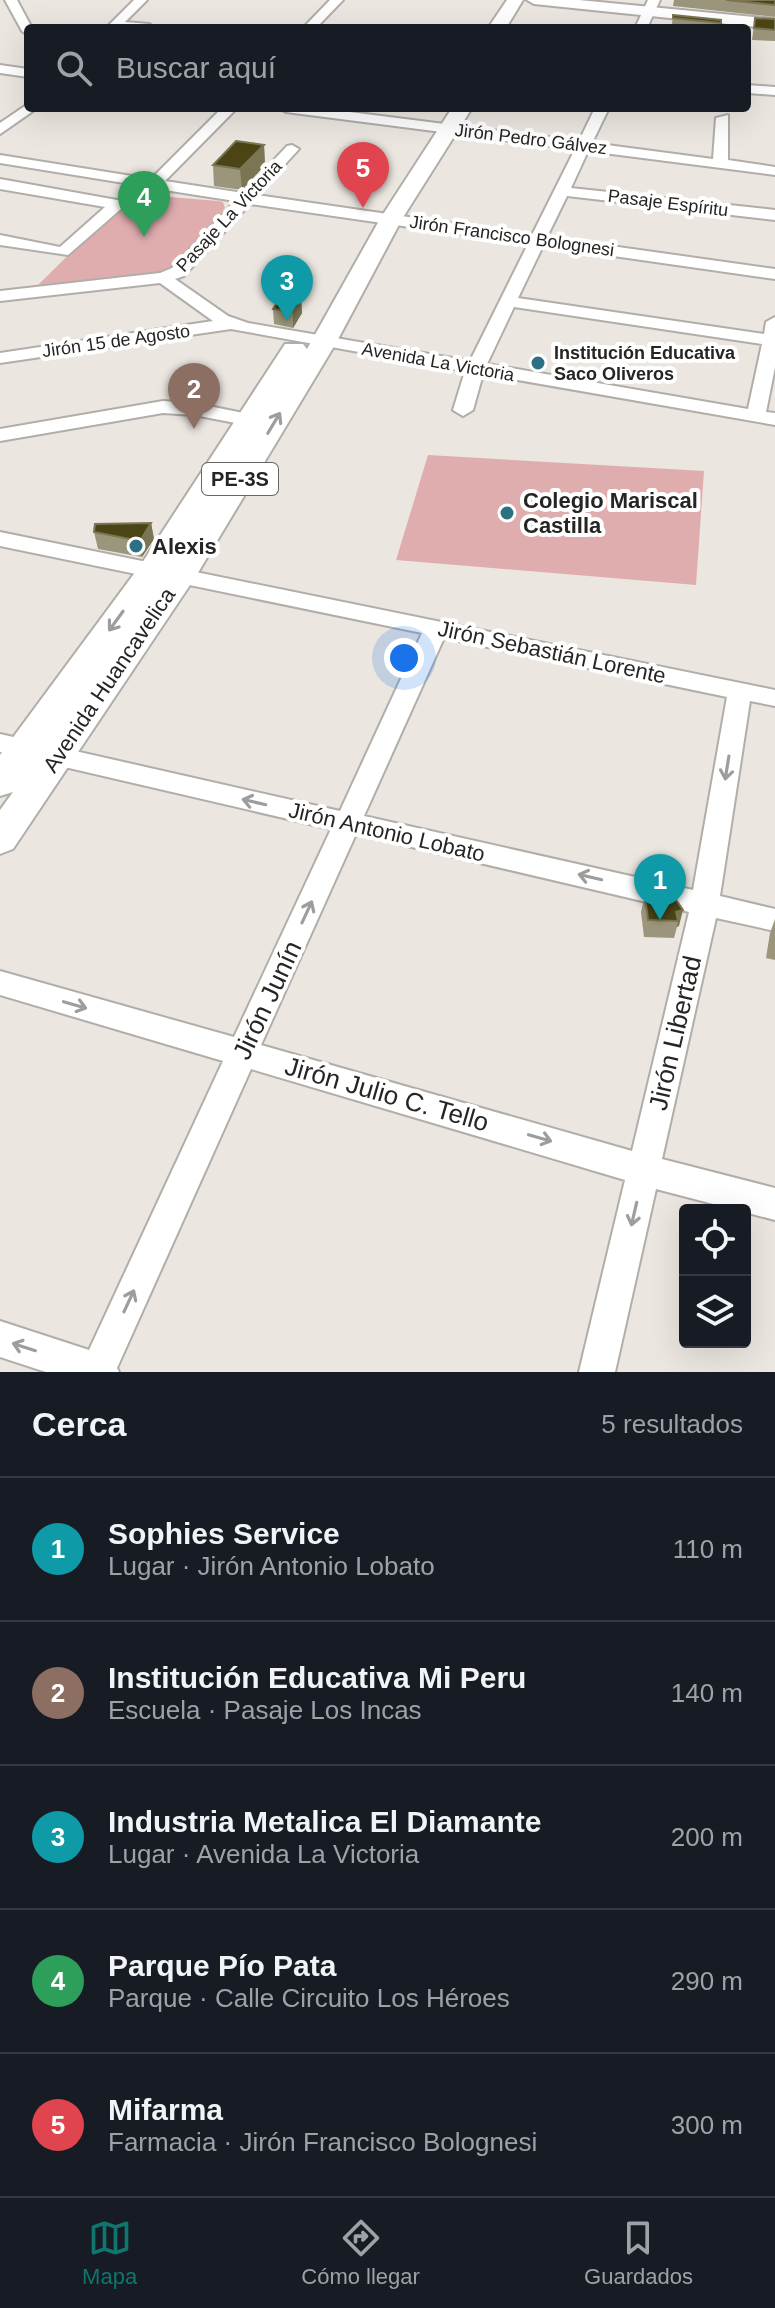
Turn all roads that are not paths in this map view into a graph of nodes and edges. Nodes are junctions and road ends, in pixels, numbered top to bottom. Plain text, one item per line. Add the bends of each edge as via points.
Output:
1 (11, 0) edge
2 (141, 0) edge
3 (337, 0) edge
4 (515, 0) edge
5 (533, 0) edge
6 (596, 0) edge
7 (651, 6) edge
8 (0, 15) edge
9 (19, 17) junction
10 (775, 21) edge
11 (116, 24) edge
12 (313, 24) edge
13 (500, 24) edge
14 (518, 24) edge
15 (24, 25) edge
16 (0, 69) edge
17 (24, 72) edge
18 (751, 89) edge
19 (775, 91) edge
20 (24, 111) edge
21 (226, 112) edge
22 (350, 112) edge
23 (600, 112) edge
24 (447, 118) edge
25 (723, 118) dead end
26 (1, 129) edge
27 (583, 146) junction
28 (292, 149) dead end
29 (0, 159) edge
30 (720, 164) junction
31 (775, 171) edge
32 (0, 184) edge
33 (154, 184) junction
34 (561, 191) junction
35 (243, 198) junction
36 (117, 205) junction
37 (775, 215) edge
38 (382, 218) junction
39 (0, 240) edge
40 (537, 240) junction
41 (775, 274) edge
42 (163, 278) junction
43 (0, 296) edge
44 (507, 301) junction
45 (231, 324) junction
46 (774, 334) edge
47 (311, 341) junction
48 (0, 358) edge
49 (475, 369) junction
50 (463, 410) dead end
51 (766, 418) edge
52 (246, 419) junction
53 (0, 435) edge
54 (0, 539) edge
55 (166, 573) junction
56 (436, 629) junction
57 (740, 691) junction
58 (775, 698) edge
59 (12, 746) edge
60 (57, 756) junction
61 (0, 782) edge
62 (348, 823) junction
63 (0, 839) edge
64 (705, 904) junction
65 (775, 920) edge
66 (0, 983) edge
67 (243, 1053) junction
68 (644, 1170) junction
69 (775, 1204) edge
70 (0, 1339) edge
71 (99, 1372) edge
72 (597, 1372) edge

1 - 9 street
2 - 11 street
3 - 12 street
4 - 13 highway
5 - 7 main road
5 - 14 highway
6 - 7 main road
7 - 10 main road
8 - 9 street
9 - 15 street
16 - 17 street
18 - 19 street
20 - 26 street
21 - 33 street
22 - 24 street, Jirón Pedro Gálvez
23 - 27 street
24 - 27 street, Jirón Pedro Gálvez
24 - 38 highway, Avenida Huancavelica / PE-3S
25 - 30 street
27 - 30 street, Jirón Pedro Gálvez
27 - 34 street
28 - 35 street, Pasaje La Victoria
29 - 33 street, Jirón Francisco Bolognesi
30 - 31 street, Jirón Pedro Gálvez
32 - 36 street
33 - 35 street, Jirón Francisco Bolognesi
33 - 36 street via 138,200
34 - 37 street, Pasaje Espíritu
34 - 40 street
35 - 38 street, Jirón Francisco Bolognesi
35 - 42 street, Pasaje La Victoria via 182,270
36 - 39 street via 62,252
38 - 40 street, Jirón Francisco Bolognesi
38 - 47 highway, Avenida Huancavelica / PE-3S
40 - 41 street, Jirón Francisco Bolognesi
40 - 44 street
42 - 43 street
42 - 45 street, Avenida La Victoria
44 - 46 street
44 - 49 street
45 - 47 street, Avenida La Victoria
45 - 48 street, Jirón 15 de Agosto
46 - 51 street
47 - 49 street, Avenida La Victoria
47 - 52 highway, Avenida Huancavelica / PE-3S
55 -> 47 highway, Avenida Huancavelica / PE-3S
49 - 50 street
49 - 51 street, Avenida La Victoria
52 - 53 street via 163,407
52 - 55 highway, Avenida Huancavelica / PE-3S
54 - 55 street, Jirón Sebastián Lorente
55 - 56 street, Jirón Sebastián Lorente
55 -> 59 highway, Avenida Huancavelica / PE-3S
55 - 60 highway, Avenida Huancavelica / PE-3S
56 - 57 street, Jirón Sebastián Lorente
56 - 62 street, Jirón Junín
57 - 58 street, Jirón Sebastián Lorente
57 -> 64 street, Jirón Libertad
59 - 60 street, Jirón Antonio Lobato
59 - 61 highway, Avenida Huancavelica / PE-3S
62 -> 60 street, Jirón Antonio Lobato
60 - 63 highway, Avenida Huancavelica / PE-3S
64 -> 62 street, Jirón Antonio Lobato
67 -> 62 street, Jirón Junín
64 - 65 street, Jirón Antonio Lobato
64 - 68 street, Jirón Libertad
66 -> 67 street, Jirón Julio C. Tello
67 -> 68 street, Jirón Julio C. Tello
71 -> 67 street, Jirón Junín
68 - 69 street, Jirón Julio C. Tello
68 -> 72 street, Jirón Libertad
71 -> 70 street

